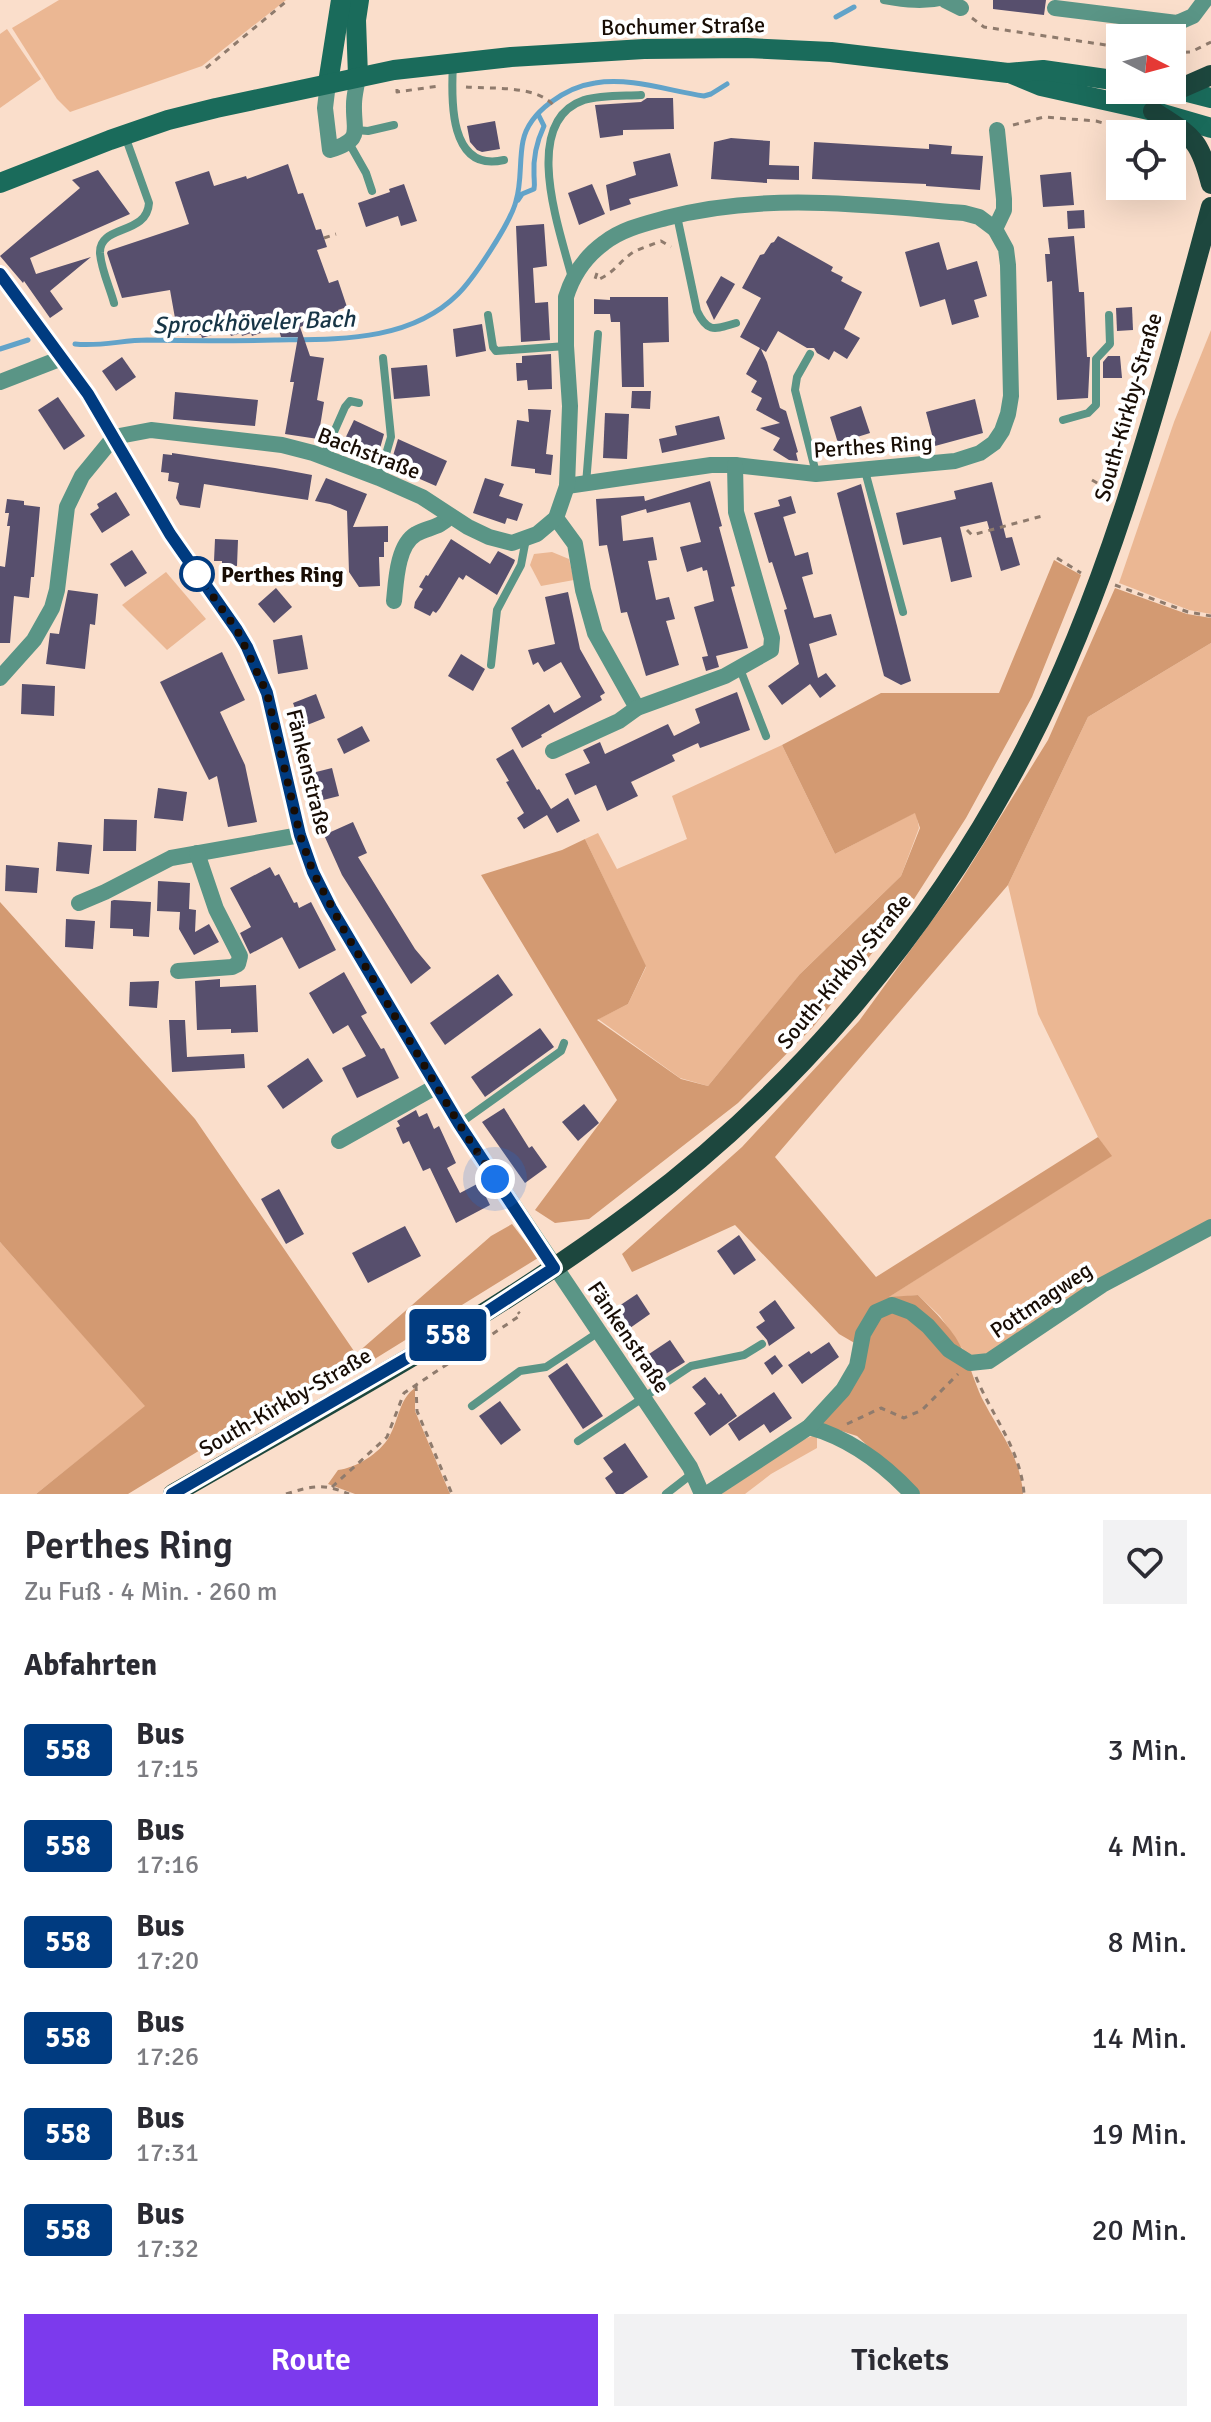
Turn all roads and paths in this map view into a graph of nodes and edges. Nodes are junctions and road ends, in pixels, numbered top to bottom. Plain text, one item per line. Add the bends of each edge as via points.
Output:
1 (288, 0) edge
2 (341, 0) edge
3 (359, 0) edge
4 (884, 0) edge
5 (1205, 0) edge
6 (950, 3) edge
7 (1108, 7) edge
8 (1055, 8) dead end
9 (1211, 42) edge
10 (1106, 45) edge
11 (1186, 51) edge
12 (453, 63) junction
13 (206, 68) dead end
14 (1008, 73) junction
15 (1211, 75) edge
16 (358, 76) junction
17 (1106, 79) edge
18 (328, 83) junction
19 (1186, 85) edge
20 (1186, 92) edge
21 (641, 95) dead end
22 (1211, 98) edge
23 (549, 99) dead end
24 (554, 106) dead end
25 (1153, 111) junction
26 (1106, 124) edge
27 (394, 125) dead end
28 (1211, 128) edge
29 (997, 130) joint
30 (124, 135) junction
31 (353, 137) junction
32 (504, 160) dead end
33 (0, 183) edge
34 (1211, 184) edge
35 (372, 191) dead end
36 (1211, 207) edge
37 (677, 215) junction
38 (995, 229) junction
39 (1207, 231) edge
40 (336, 234) dead end
41 (324, 238) dead end
42 (685, 255) junction
43 (598, 270) dead end
44 (0, 274) edge
45 (572, 279) junction
46 (114, 303) dead end
47 (488, 315) dead end
48 (1109, 315) dead end
49 (736, 323) dead end
50 (598, 334) dead end
51 (566, 346) junction
52 (810, 354) dead end
53 (62, 358) junction
54 (383, 358) dead end
55 (0, 382) edge
56 (359, 403) dead end
57 (1063, 420) dead end
58 (114, 437) junction
59 (323, 457) junction
60 (735, 465) junction
61 (865, 471) junction
62 (816, 474) junction
63 (379, 478) junction
64 (586, 485) junction
65 (567, 486) junction
66 (1046, 515) dead end
67 (450, 516) junction
68 (556, 518) junction
69 (967, 530) dead end
70 (526, 539) junction
71 (1057, 558) dead end
72 (1099, 580) junction
73 (394, 601) dead end
74 (903, 612) dead end
75 (1211, 616) edge
76 (491, 665) dead end
77 (740, 669) junction
78 (0, 678) edge
79 (637, 708) junction
80 (766, 736) dead end
81 (553, 751) dead end
82 (300, 835) junction
83 (197, 853) junction
84 (79, 903) dead end
85 (178, 971) dead end
86 (564, 1043) dead end
87 (437, 1086) junction
88 (459, 1124) junction
89 (339, 1141) dead end
90 (1211, 1227) edge
91 (554, 1268) junction
92 (509, 1299) junction
93 (599, 1332) junction
94 (762, 1344) dead end
95 (970, 1363) junction
96 (416, 1385) junction
97 (643, 1397) junction
98 (472, 1406) dead end
99 (809, 1427) junction
100 (829, 1433) junction
101 (578, 1441) dead end
102 (693, 1473) junction
103 (332, 1487) junction
104 (173, 1494) edge
105 (286, 1494) edge
106 (349, 1494) edge
107 (452, 1494) edge
108 (666, 1494) edge
109 (704, 1494) edge
110 (912, 1494) edge
111 (1024, 1494) edge

1 - 13 path
2 - 18 main road
3 - 16 main road
4 - 6 lane
5 - 7 street via 1193,16 1177,23
6 - 10 path via 984,27
7 - 8 street
9 - 11 path
12 - 14 main road, Bochumer Straße via 693,47 831,52
12 - 16 main road, Bochumer Straße
12 - 32 lane via 452,112 461,139 472,157 489,164
14 - 17 main road, Bochumer Straße via 1043,70
14 - 25 main road, Bochumer Straße via 1041,86
15 - 19 main road
16 - 18 main road, Bochumer Straße
16 - 31 street
18 - 30 main road, Bochumer Straße
18 - 31 street via 330,150
20 - 22 main road
21 - 45 lane via 584,100 561,117 554,132 549,188
23 - 24 path
25 - 28 main road, Bochumer Straße
25 - 34 main road via 1196,142
26 - 29 path via 1044,117
27 - 31 lane
29 - 38 street via 1004,210
30 - 33 main road, Bochumer Straße
30 - 46 lane via 149,203 141,222 102,242 100,253
31 - 35 lane
36 - 39 main road, South-Kirkby-Straße
37 - 38 street via 820,202 964,213
37 - 42 lane
37 - 45 street via 622,232 589,257
38 - 61 street, Perthes Ring via 1006,249 1009,279 1011,396 1002,431 994,443 968,458
39 - 72 main road, South-Kirkby-Straße
40 - 41 path
42 - 43 path via 661,241 637,250 597,280
42 - 49 lane via 702,321 715,329
44 - 53 street, Fänkenstraße
45 - 51 street via 566,297
47 - 51 lane via 496,351
48 - 57 lane via 1110,344 1096,359 1096,405
50 - 64 lane
51 - 65 street
52 - 62 lane via 795,390
53 - 55 street
53 - 58 street, Fänkenstraße
54 - 63 lane via 391,437
56 - 59 lane via 350,401 345,407
58 - 59 street, Bachstraße via 151,430 282,445
58 - 78 street via 82,476 67,507 52,608 34,640
58 - 82 street, Fänkenstraße via 258,670
59 - 63 street, Bachstraße
60 - 62 street, Perthes Ring
60 - 64 street, Perthes Ring via 682,468
60 - 77 street via 736,512 772,638 771,650
61 - 62 street, Perthes Ring
61 - 74 lane
63 - 67 street, Bachstraße
64 - 65 street, Perthes Ring
65 - 68 street
66 - 69 path via 972,535
67 - 70 street, Bachstraße via 504,542
67 - 73 street via 444,524 411,538
68 - 70 street
68 - 79 street via 575,544 595,633
70 - 76 lane via 521,565 497,610
71 - 72 path
72 - 75 path
72 - 91 main road, South-Kirkby-Straße via 1002,793 878,975 825,1038 725,1137
77 - 79 street
77 - 80 lane
79 - 81 street
82 - 83 street
82 - 87 street, Fänkenstraße via 331,908
83 - 84 street via 171,858
83 - 85 street via 216,909 240,956 232,967
86 - 88 lane via 561,1051
87 - 88 street, Fänkenstraße
87 - 89 street
88 - 91 street, Fänkenstraße
90 - 95 street, Pottmagweg via 1102,1285 989,1361
91 - 92 main road, South-Kirkby-Straße
91 - 93 street, Fänkenstraße
92 - 96 path via 521,1315
92 - 104 main road, South-Kirkby-Straße
93 - 97 street, Fänkenstraße
93 - 98 lane via 546,1367 520,1371
94 - 97 lane via 744,1355 691,1366
95 - 99 street via 911,1312 892,1305 876,1312 863,1334 857,1366
95 - 100 path via 922,1410 904,1418 881,1408
95 - 111 path via 1015,1455
96 - 103 path via 404,1393 387,1437
96 - 107 path via 417,1411
97 - 101 lane
97 - 102 street, Fänkenstraße
99 - 100 street
99 - 109 street
100 - 110 street via 849,1442
102 - 108 lane
102 - 109 street, Fänkenstraße
103 - 105 path
103 - 106 path

